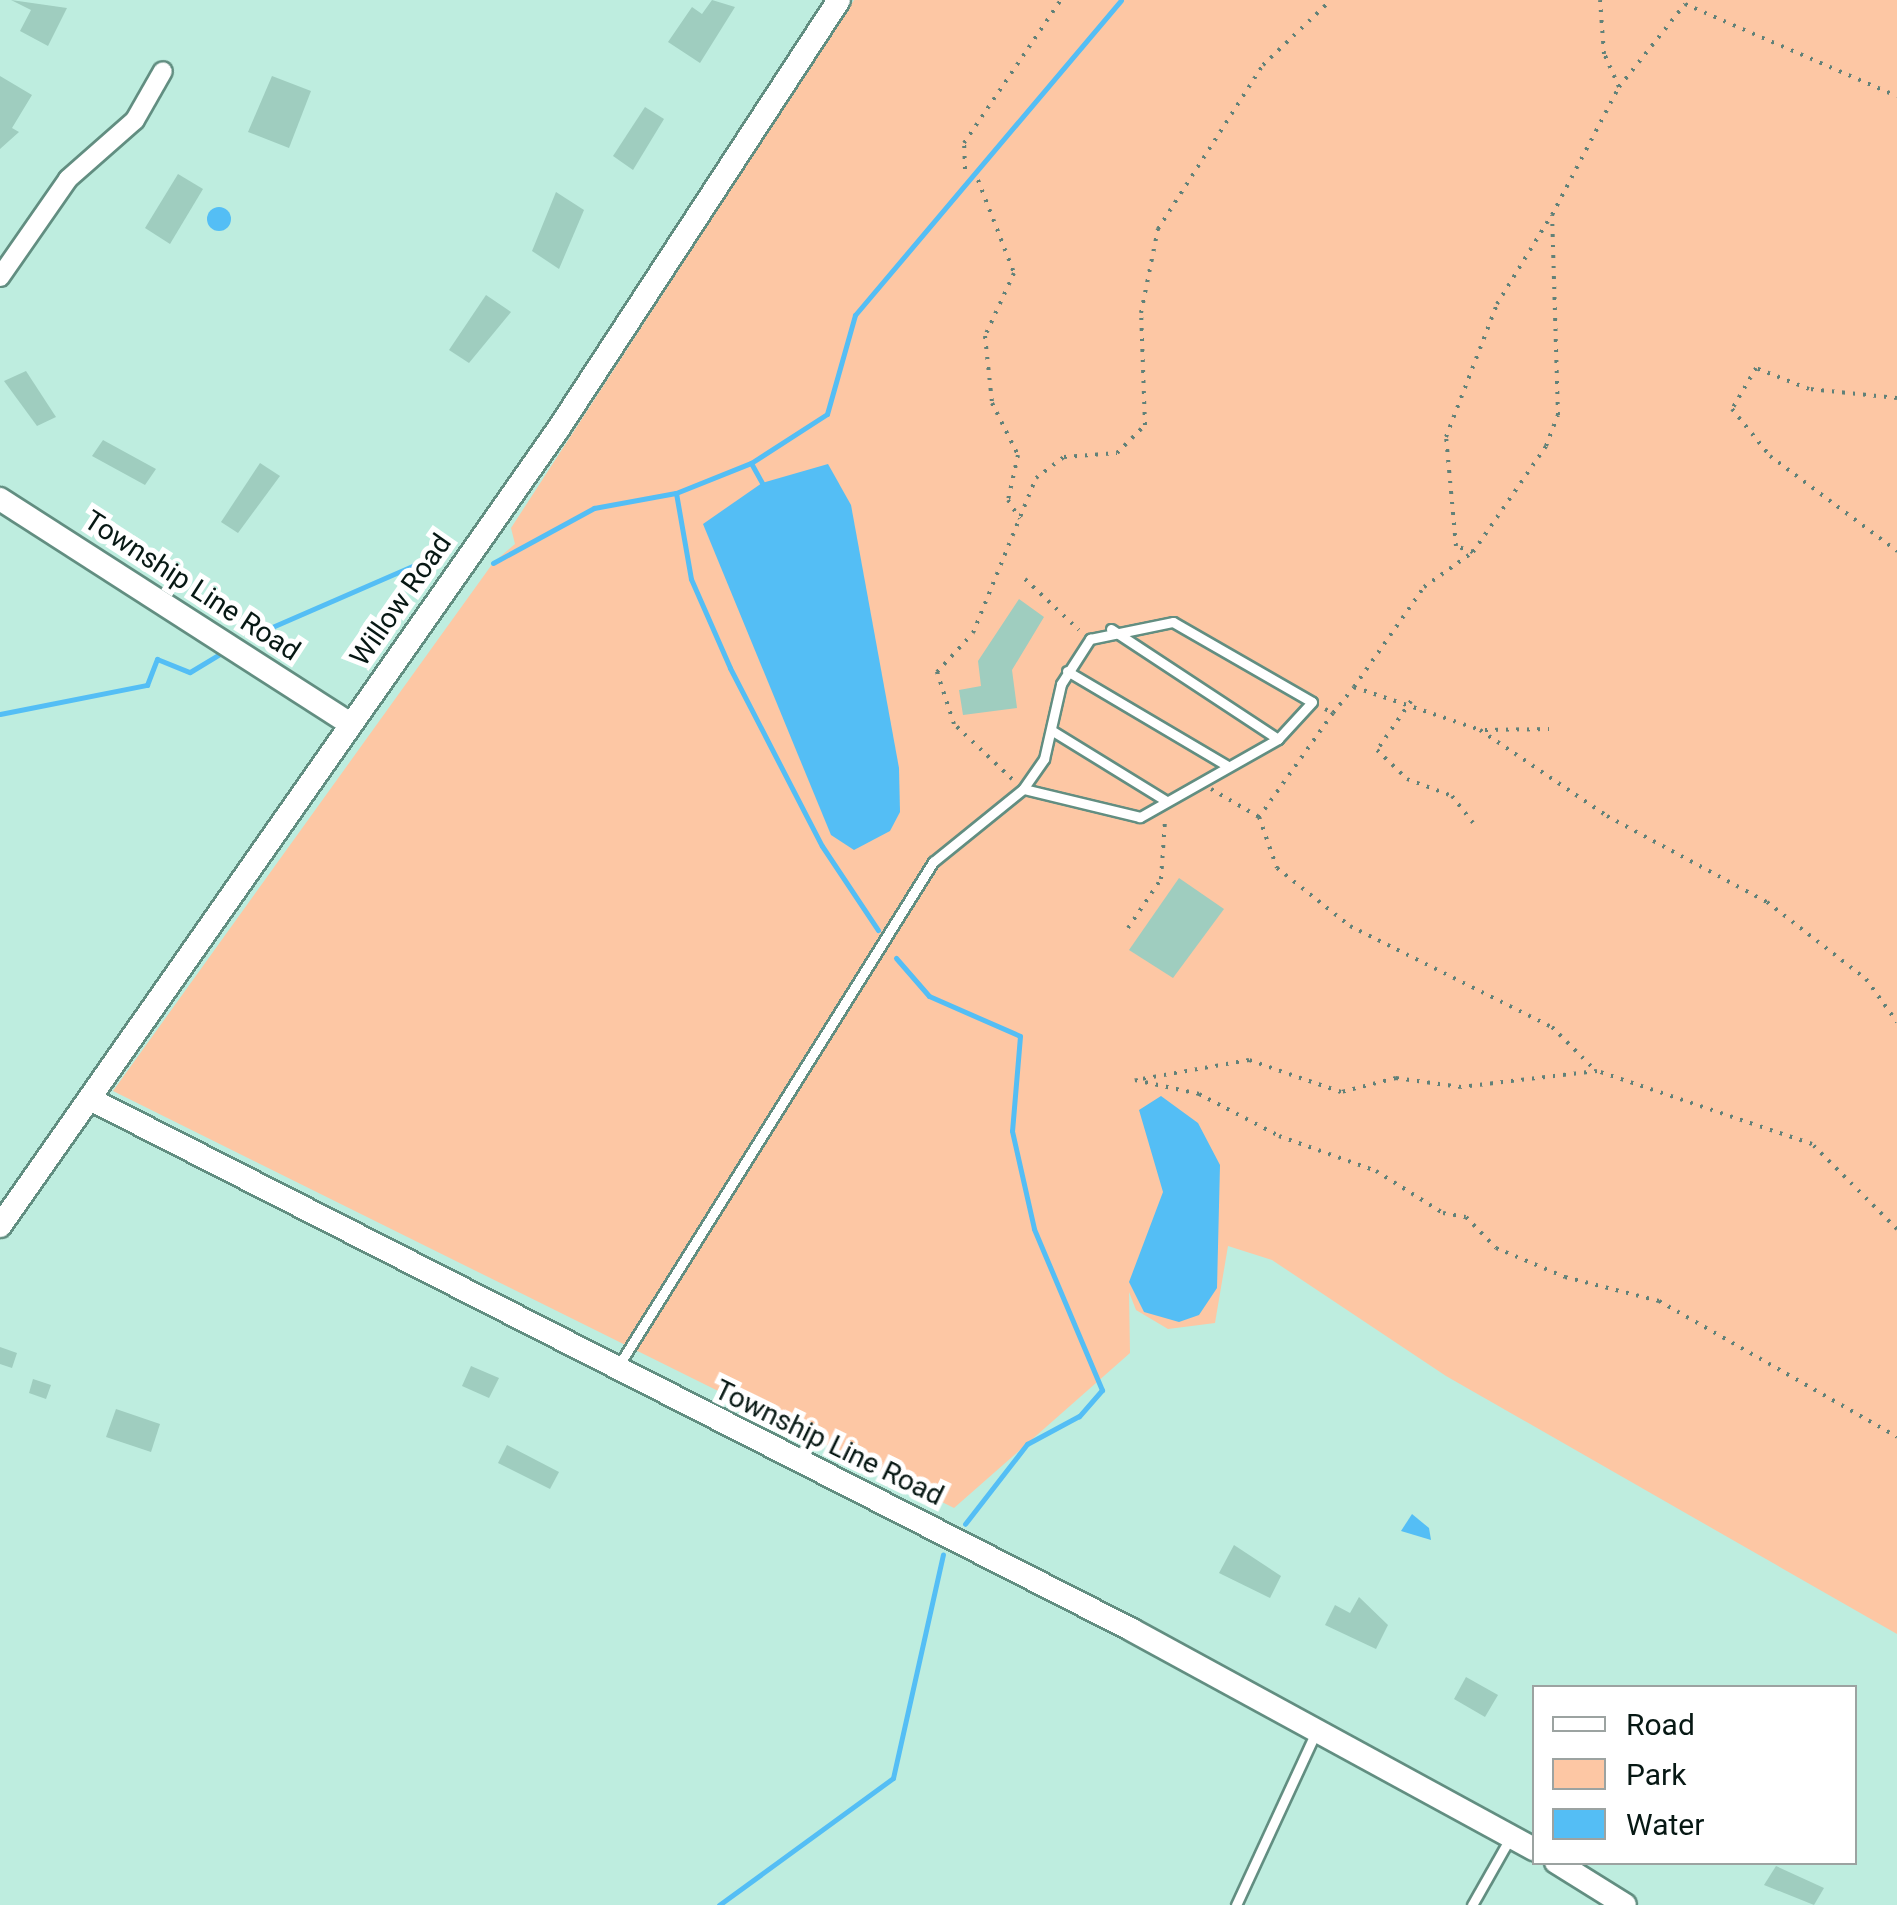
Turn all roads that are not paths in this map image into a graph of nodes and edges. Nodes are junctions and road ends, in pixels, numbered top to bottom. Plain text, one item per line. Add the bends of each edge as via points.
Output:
1 (839, 0) edge
2 (162, 70) dead end
3 (0, 276) edge
4 (0, 499) edge
5 (1111, 628) junction
6 (1068, 671) junction
7 (351, 724) junction
8 (1052, 730) junction
9 (1278, 739) junction
10 (1226, 765) junction
11 (1023, 789) junction
12 (1166, 800) junction
13 (92, 1100) junction
14 (0, 1226) edge
15 (616, 1371) junction
16 (1319, 1727) junction
17 (1511, 1835) junction
18 (1532, 1848) edge
19 (1561, 1865) edge
20 (1236, 1905) edge
21 (1472, 1905) edge
22 (1625, 1905) edge

1 - 7 street, Willow Road via 559,428
2 - 3 street via 134,120 68,179
4 - 7 street, Township Line Road
5 - 6 lane via 1090,639
5 - 9 lane
5 - 9 lane via 1173,622 1312,702
6 - 8 lane
6 - 10 lane
7 - 13 street, Willow Road
8 - 11 lane
8 - 12 lane
9 - 10 lane
10 - 12 lane
11 - 12 lane via 1116,816 1140,816
11 - 15 lane via 933,862
13 - 14 street, Willow Road
13 - 15 street, Township Line Road
15 - 16 street, Township Line Road
16 - 17 street, Township Line Road
16 - 20 lane
17 - 18 street, Township Line Road
17 - 21 lane
19 - 22 street

